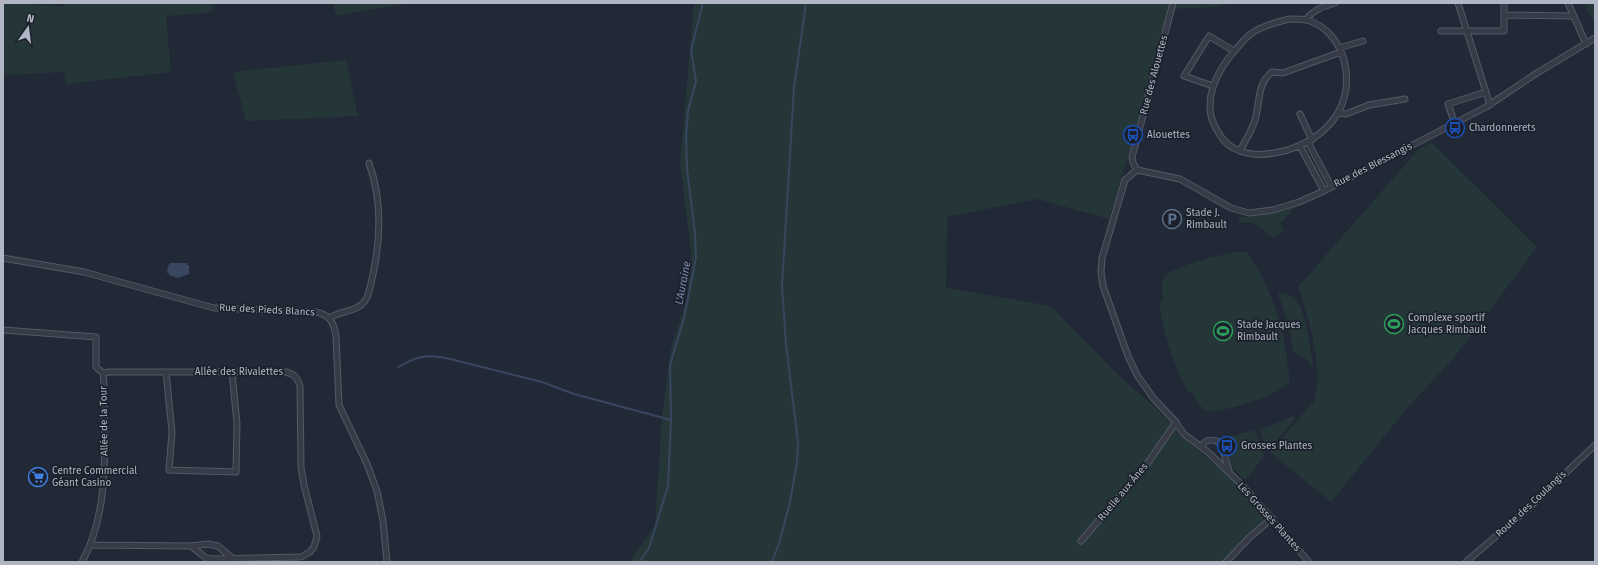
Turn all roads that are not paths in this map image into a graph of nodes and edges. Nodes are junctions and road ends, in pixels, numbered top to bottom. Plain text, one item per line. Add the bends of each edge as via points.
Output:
1 (1173, 3) edge
2 (1335, 3) edge
3 (1458, 3) edge
4 (1504, 3) edge
5 (1568, 3) edge
6 (1504, 15) junction
7 (1574, 16) junction
8 (1306, 20) junction
9 (1441, 31) dead end
10 (1466, 31) junction
11 (1595, 38) edge
12 (1363, 41) dead end
13 (1586, 44) junction
14 (1340, 50) junction
15 (1234, 51) junction
16 (1213, 86) junction
17 (1486, 92) junction
18 (1405, 99) dead end
19 (1490, 104) junction
20 (1338, 113) junction
21 (1300, 114) dead end
22 (1454, 124) junction
23 (1310, 141) junction
24 (1300, 146) junction
25 (1240, 151) junction
26 (369, 163) dead end
27 (1137, 170) junction
28 (1331, 186) junction
29 (1324, 191) junction
30 (3, 258) edge
31 (329, 318) junction
32 (3, 330) edge
33 (166, 372) junction
34 (232, 372) junction
35 (103, 373) junction
36 (1176, 422) junction
37 (1595, 445) edge
38 (1201, 447) junction
39 (1229, 472) junction
40 (1272, 518) junction
41 (1081, 541) dead end
42 (90, 545) junction
43 (191, 546) junction
44 (232, 558) junction
45 (82, 562) edge
46 (387, 562) edge
47 (1226, 562) edge
48 (1309, 562) edge
49 (1466, 562) edge

1 - 27 street, Rue des Alouettes via 1132,157
2 - 8 street via 1322,8
3 - 10 street
4 - 6 street
5 - 7 street
6 - 7 street
6 - 10 street via 1504,31
7 - 13 street
8 - 14 street via 1331,36
8 - 15 street via 1289,19 1254,32
9 - 10 street
10 - 17 street
11 - 13 street, Rue des Blessangis
12 - 14 street
13 - 19 street, Rue des Blessangis
14 - 20 street via 1347,79
14 - 25 street via 1283,73 1272,72 1265,77 1255,120
15 - 16 street via 1220,69
15 - 16 street via 1209,36 1184,76
16 - 25 street via 1210,104 1214,126 1221,138
17 - 19 street
17 - 22 street via 1448,104
18 - 20 street via 1369,105 1346,114
19 - 22 street, Rue des Blessangis
20 - 23 street via 1323,131
21 - 23 street
22 - 28 street, Rue des Blessangis
23 - 24 street
23 - 28 street
24 - 25 street via 1262,155
24 - 29 street
26 - 31 street via 375,178 380,222 376,261 369,292 359,306
27 - 29 street, Rue des Blessangis via 1180,179 1231,208 1249,214 1273,210
27 - 36 street, Les Grosses Plantes via 1125,180 1102,258 1103,286 1137,374 1154,399
28 - 29 street, Rue des Blessangis
30 - 31 street, Rue des Pieds Blancs via 84,272 214,308 315,312
31 - 46 street, Rue des Pieds Blancs via 336,336 339,405 377,491
32 - 35 street via 96,337 96,367
33 - 34 street, Allée des Rivalettes
33 - 34 street via 172,426 169,470 236,472 237,424
33 - 35 street, Allée des Rivalettes
34 - 44 street, Allée des Rivalettes via 286,372 298,378 301,467 317,536 314,547 301,557
35 - 42 street, Allée de la Tour via 103,493
36 - 38 street, Les Grosses Plantes via 1184,434
36 - 41 street, Ruelle aux Ânes via 1145,467
37 - 49 street, Route des Coulangis via 1530,507
38 - 39 street, Les Grosses Plantes
38 - 39 street via 1209,440 1221,443
39 - 40 street, Les Grosses Plantes
40 - 47 street
40 - 48 street, Les Grosses Plantes
42 - 43 street
42 - 45 street, Allée de la Tour
43 - 44 street, Allée des Rivalettes via 206,558
43 - 44 street via 218,546

